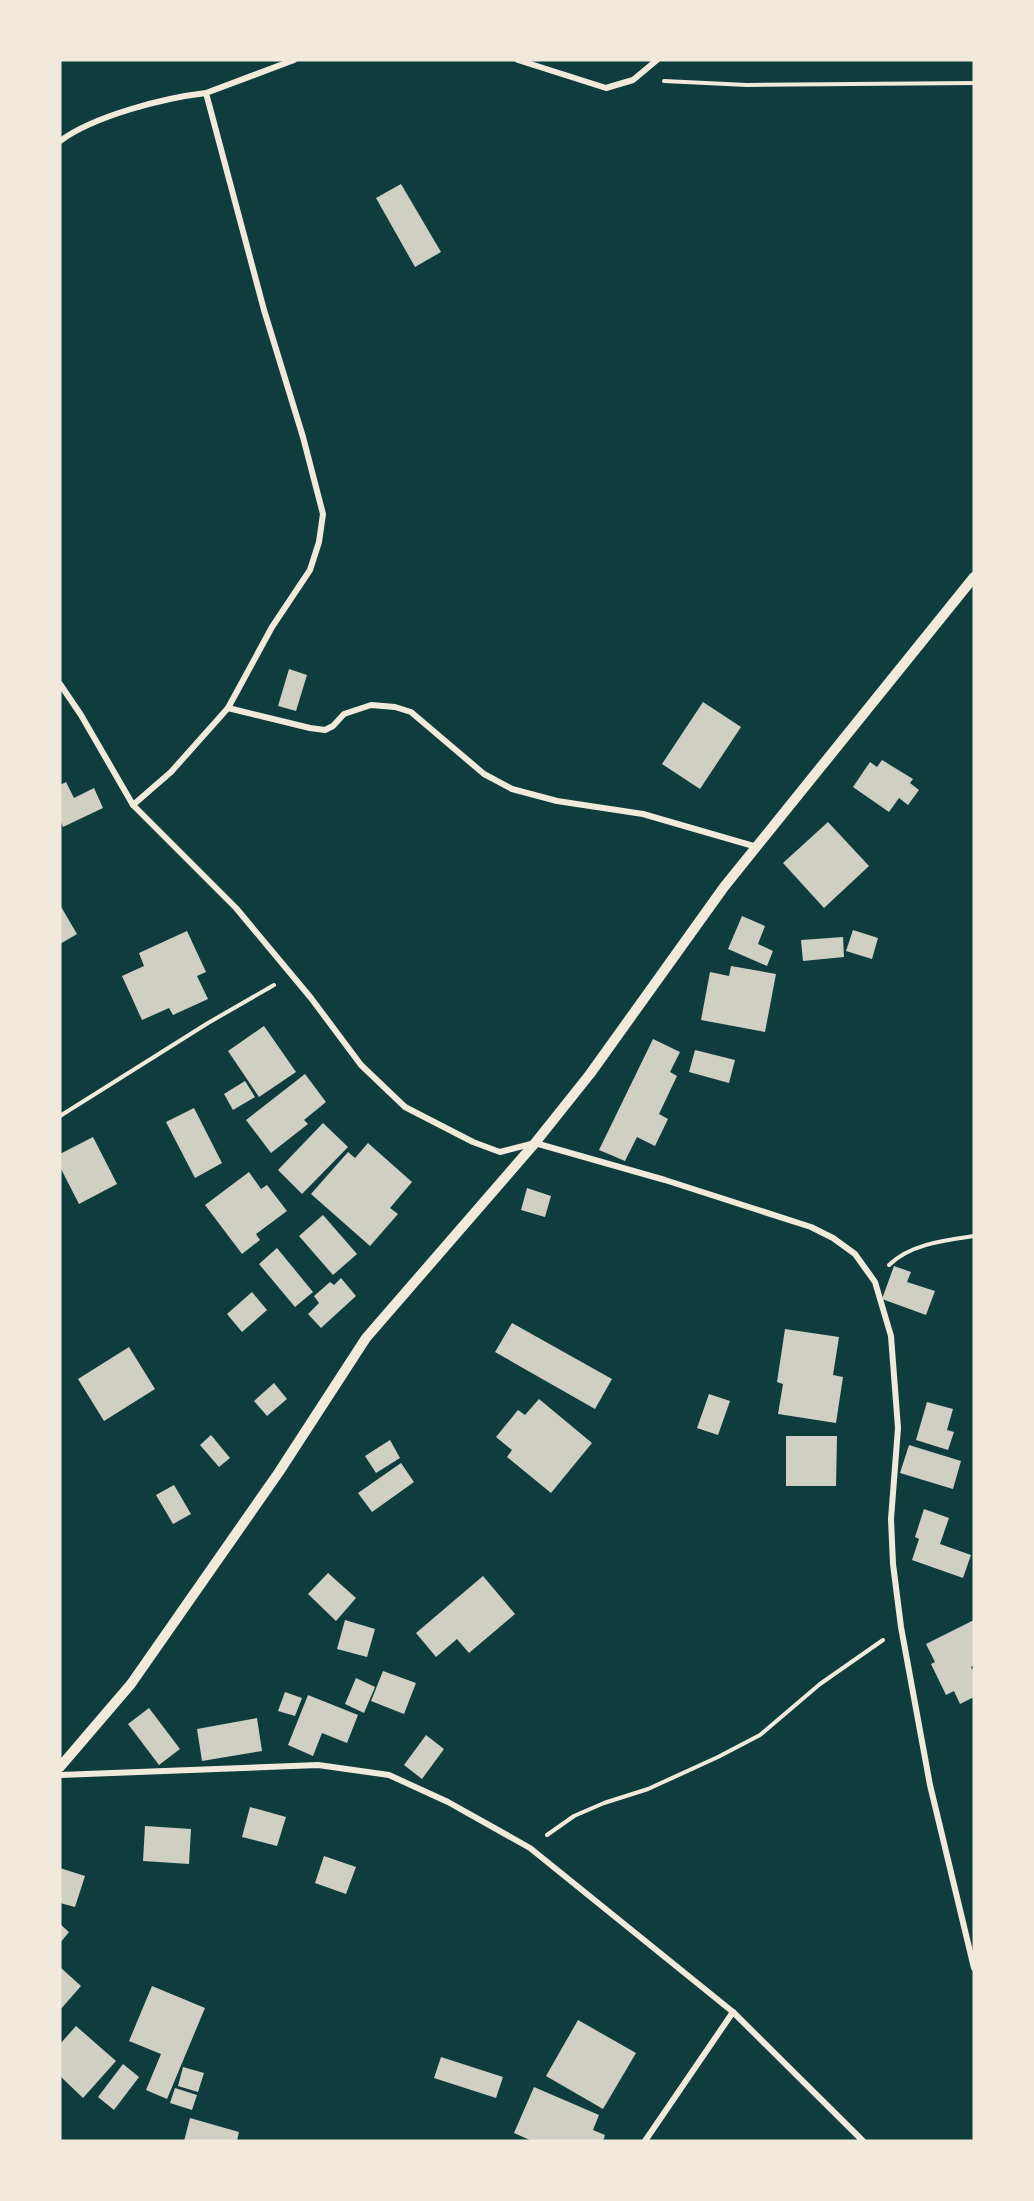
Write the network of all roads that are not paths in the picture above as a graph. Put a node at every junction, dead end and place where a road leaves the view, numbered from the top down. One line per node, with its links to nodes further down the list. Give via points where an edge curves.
1 (294, 60): 4 (street)
2 (518, 60): 3 (street, via 606,88 633,80)
3 (657, 60)
4 (206, 93): 5 (street, via 124,113 77,129); 8 (street, via 323,514 310,570 272,627)
5 (60, 141)
6 (974, 578): 10 (street)
7 (60, 684): 9 (street)
8 (228, 708): 9 (street, via 171,772); 10 (street, via 325,730 344,714 371,705 395,707 411,712 484,774 512,789 557,801 643,814)
9 (133, 805): 11 (street, via 236,908 361,1065 405,1107 500,1152)
10 (758, 847): 11 (street, via 724,887 590,1074)
11 (535, 1143): 12 (street, via 366,1338 279,1472 138,1674); 14 (street, via 811,1227 855,1254 875,1282 891,1336 895,1376 898,1428 891,1519 901,1627 930,1785)
12 (60, 1767)
13 (60, 1775): 15 (street, via 318,1765 389,1775 448,1802 530,1848)
14 (974, 1968)
15 (733, 2012): 16 (street); 17 (street)
16 (645, 2141)
17 (863, 2141)

